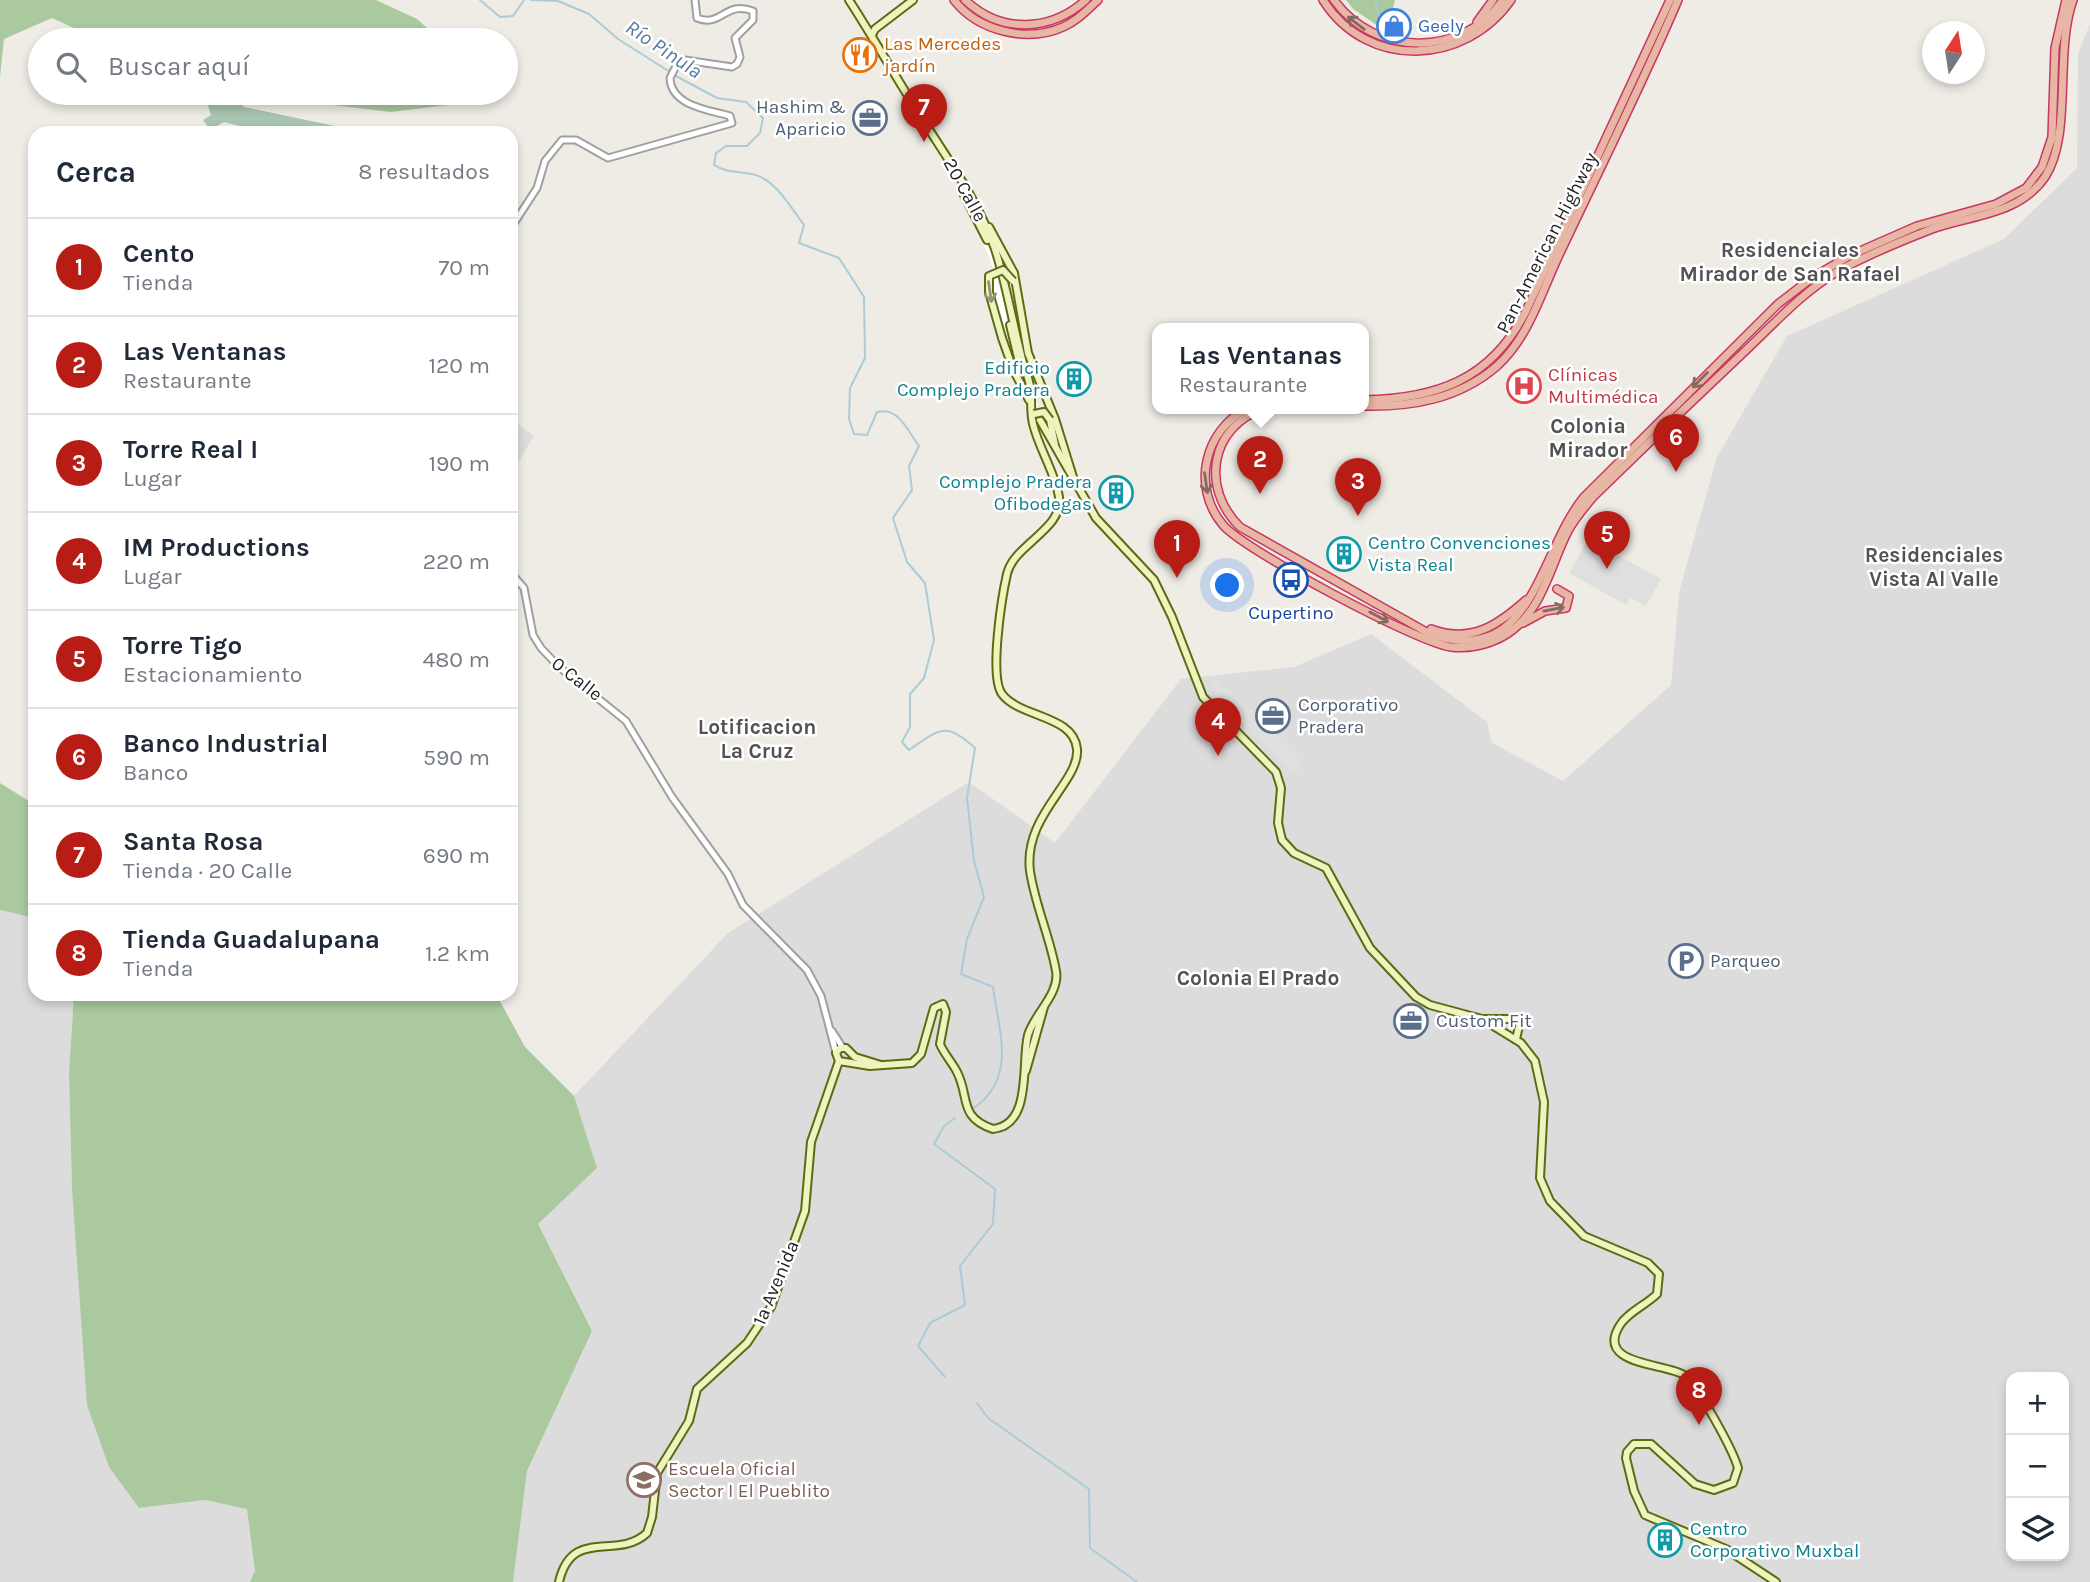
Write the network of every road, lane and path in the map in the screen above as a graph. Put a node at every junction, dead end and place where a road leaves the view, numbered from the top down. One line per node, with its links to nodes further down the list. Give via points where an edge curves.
1 (695, 0): 19 (street, via 696,18 702,20 710,20 737,2 747,5 754,16 736,35 740,57 736,66 685,60 670,78 681,99 730,116 732,123 608,158 566,138 545,161 537,188)
2 (849, 0): 16 (main road, 20 Calle)
3 (907, 0): 16 (main road, via 873,26)
4 (913, 0): 17 (main road)
5 (1086, 0): 15 (highway, via 1056,20 1029,26 995,20)
6 (1098, 0): 15 (highway, via 1062,27 1034,34 990,27 972,19)
7 (1323, 0): 9 (highway, via 1341,24 1359,37 1383,48 1415,52 1443,49 1477,34 1492,24)
8 (1334, 0): 14 (highway, one-way to 8, via 1469,30 1436,43 1396,42 1364,29)
9 (1511, 0)
10 (1670, 0): 27 (highway, Pan-American Highway, via 1525,313 1507,342 1474,373 1445,387 1418,396)
11 (1678, 0): 29 (highway, Pan-American Highway, via 1615,142 1509,353 1479,380 1454,393 1414,404)
12 (2066, 0): 21 (highway, via 2055,48 2052,137 2042,167 2026,188 2005,201 1928,222 1866,248 1825,269)
13 (2073, 0): 22 (highway, via 2062,50 2056,151 2036,188 2007,208 1932,229 1856,262 1799,299)
14 (1499, 1)
15 (957, 2)
16 (866, 26): 17 (main road, 20 Calle)
17 (872, 35): 18 (main road, 20 Calle)
18 (963, 181): 20 (main road, 20 Calle); 26 (main road, via 964,195 993,257)
19 (518, 217)
20 (983, 219): 24 (main road, via 1014,273); 28 (main road, 20 Calle, via 1029,381)
21 (1778, 304): 22 (highway, via 1756,330); 23 (highway)
22 (1760, 336): 25 (highway)
23 (1741, 339): 25 (highway, via 1746,344); 39 (highway, one-way to 39, via 1579,503 1561,529 1531,600 1511,623 1486,637 1464,641 1430,634)
24 (1028, 353): 28 (main road, one-way to 28, bridge, via 1013,281 1003,270 989,276 988,286 1013,369); 35 (main road)
25 (1729, 366): 40 (highway, via 1593,497 1570,527 1540,597)
26 (1022, 372)
27 (1369, 400)
28 (1030, 402): 32 (main road, 20 Calle)
29 (1369, 406)
30 (1240, 414): 40 (highway, one-way to 40, via 1222,428 1206,461 1205,481 1210,503 1236,537 1436,644 1479,646)
31 (1250, 414): 39 (highway, via 1233,427 1218,450 1214,476 1226,511 1248,533)
32 (1033, 415): 34 (main road, bridge, via 1044,412 1050,420); 46 (main road, 20 Calle, via 1059,502 1054,518 1012,561 1007,573 997,680 1004,696 1062,726 1076,746 1074,766 1040,819 1029,855 1056,973)
33 (1041, 423): 34 (main road)
34 (1057, 454): 35 (main road)
35 (1076, 486): 41 (main road, via 1096,518 1154,580 1203,697 1276,772 1281,788 1278,823 1282,841 1294,853 1326,868 1370,948 1416,998)
36 (518, 582): 44 (street, 0 Calle, via 527,594 529,621 541,648 615,709 638,737 672,797 723,866 743,905 807,970)
37 (1557, 589): 40 (highway, one-way to 37, via 1545,611 1566,608 1569,596)
38 (1526, 600): 39 (highway, via 1504,621 1471,634 1437,631)
39 (1398, 616)
40 (1519, 624)
41 (1482, 1019): 42 (main road); 45 (main road)
42 (1510, 1019)
43 (1520, 1022): 45 (main road)
44 (830, 1028): 47 (street); 49 (street)
45 (1516, 1039): 54 (main road, via 1535,1061 1543,1085 1540,1173 1545,1194 1584,1236 1648,1263 1659,1274 1657,1294 1620,1325 1616,1337 1619,1350 1631,1361 1687,1378 1736,1460 1737,1478 1714,1490 1695,1484 1651,1444 1634,1444 1626,1458 1640,1506 1651,1520 1726,1549)
46 (1029, 1045): 52 (main road); 52 (main road)
47 (843, 1048): 48 (main road); 49 (main road)
48 (850, 1052): 50 (main road); 51 (main road)
49 (836, 1053): 50 (main road)
50 (842, 1061): 51 (main road); 53 (main road, 1a Avenida, via 809,1152 805,1211 767,1316 747,1343 697,1389 689,1422 657,1473 647,1533 625,1544 577,1551 567,1561)
51 (881, 1065): 52 (main road, via 907,1064 919,1057 934,1008 941,1003 946,1012 940,1044 959,1075 965,1105 975,1119 993,1129 1004,1126 1019,1105)
52 (1025, 1073)
53 (559, 1582)
54 (1776, 1582)

